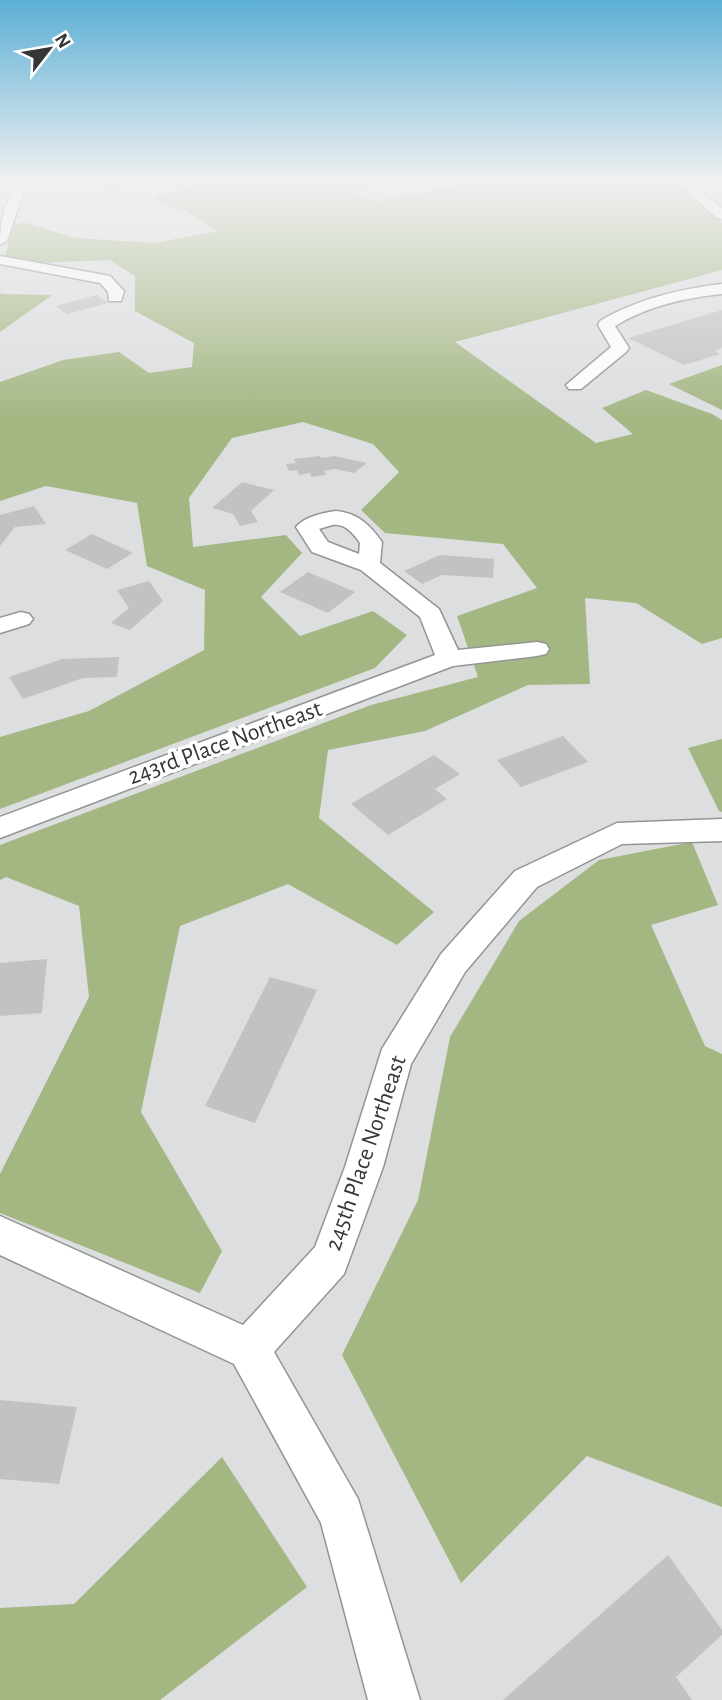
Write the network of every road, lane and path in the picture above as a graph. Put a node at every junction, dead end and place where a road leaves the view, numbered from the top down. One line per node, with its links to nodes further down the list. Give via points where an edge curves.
1 (7, 261): 3 (street, via 105,279 116,291)
2 (722, 289): 4 (street, via 621,314 606,324 620,348)
3 (115, 298)
4 (575, 385)
5 (369, 565): 7 (street, via 431,614)
6 (537, 649): 7 (street, 243rd Place Northeast)
7 (449, 659): 8 (street, 243rd Place Northeast)
8 (0, 828)
9 (722, 830): 11 (street, 245th Place Northeast, via 617,834 526,879 453,963 394,1060 364,1167 330,1259)
10 (0, 1235): 11 (street)
11 (249, 1349): 12 (street, via 342,1515)
12 (394, 1700)

